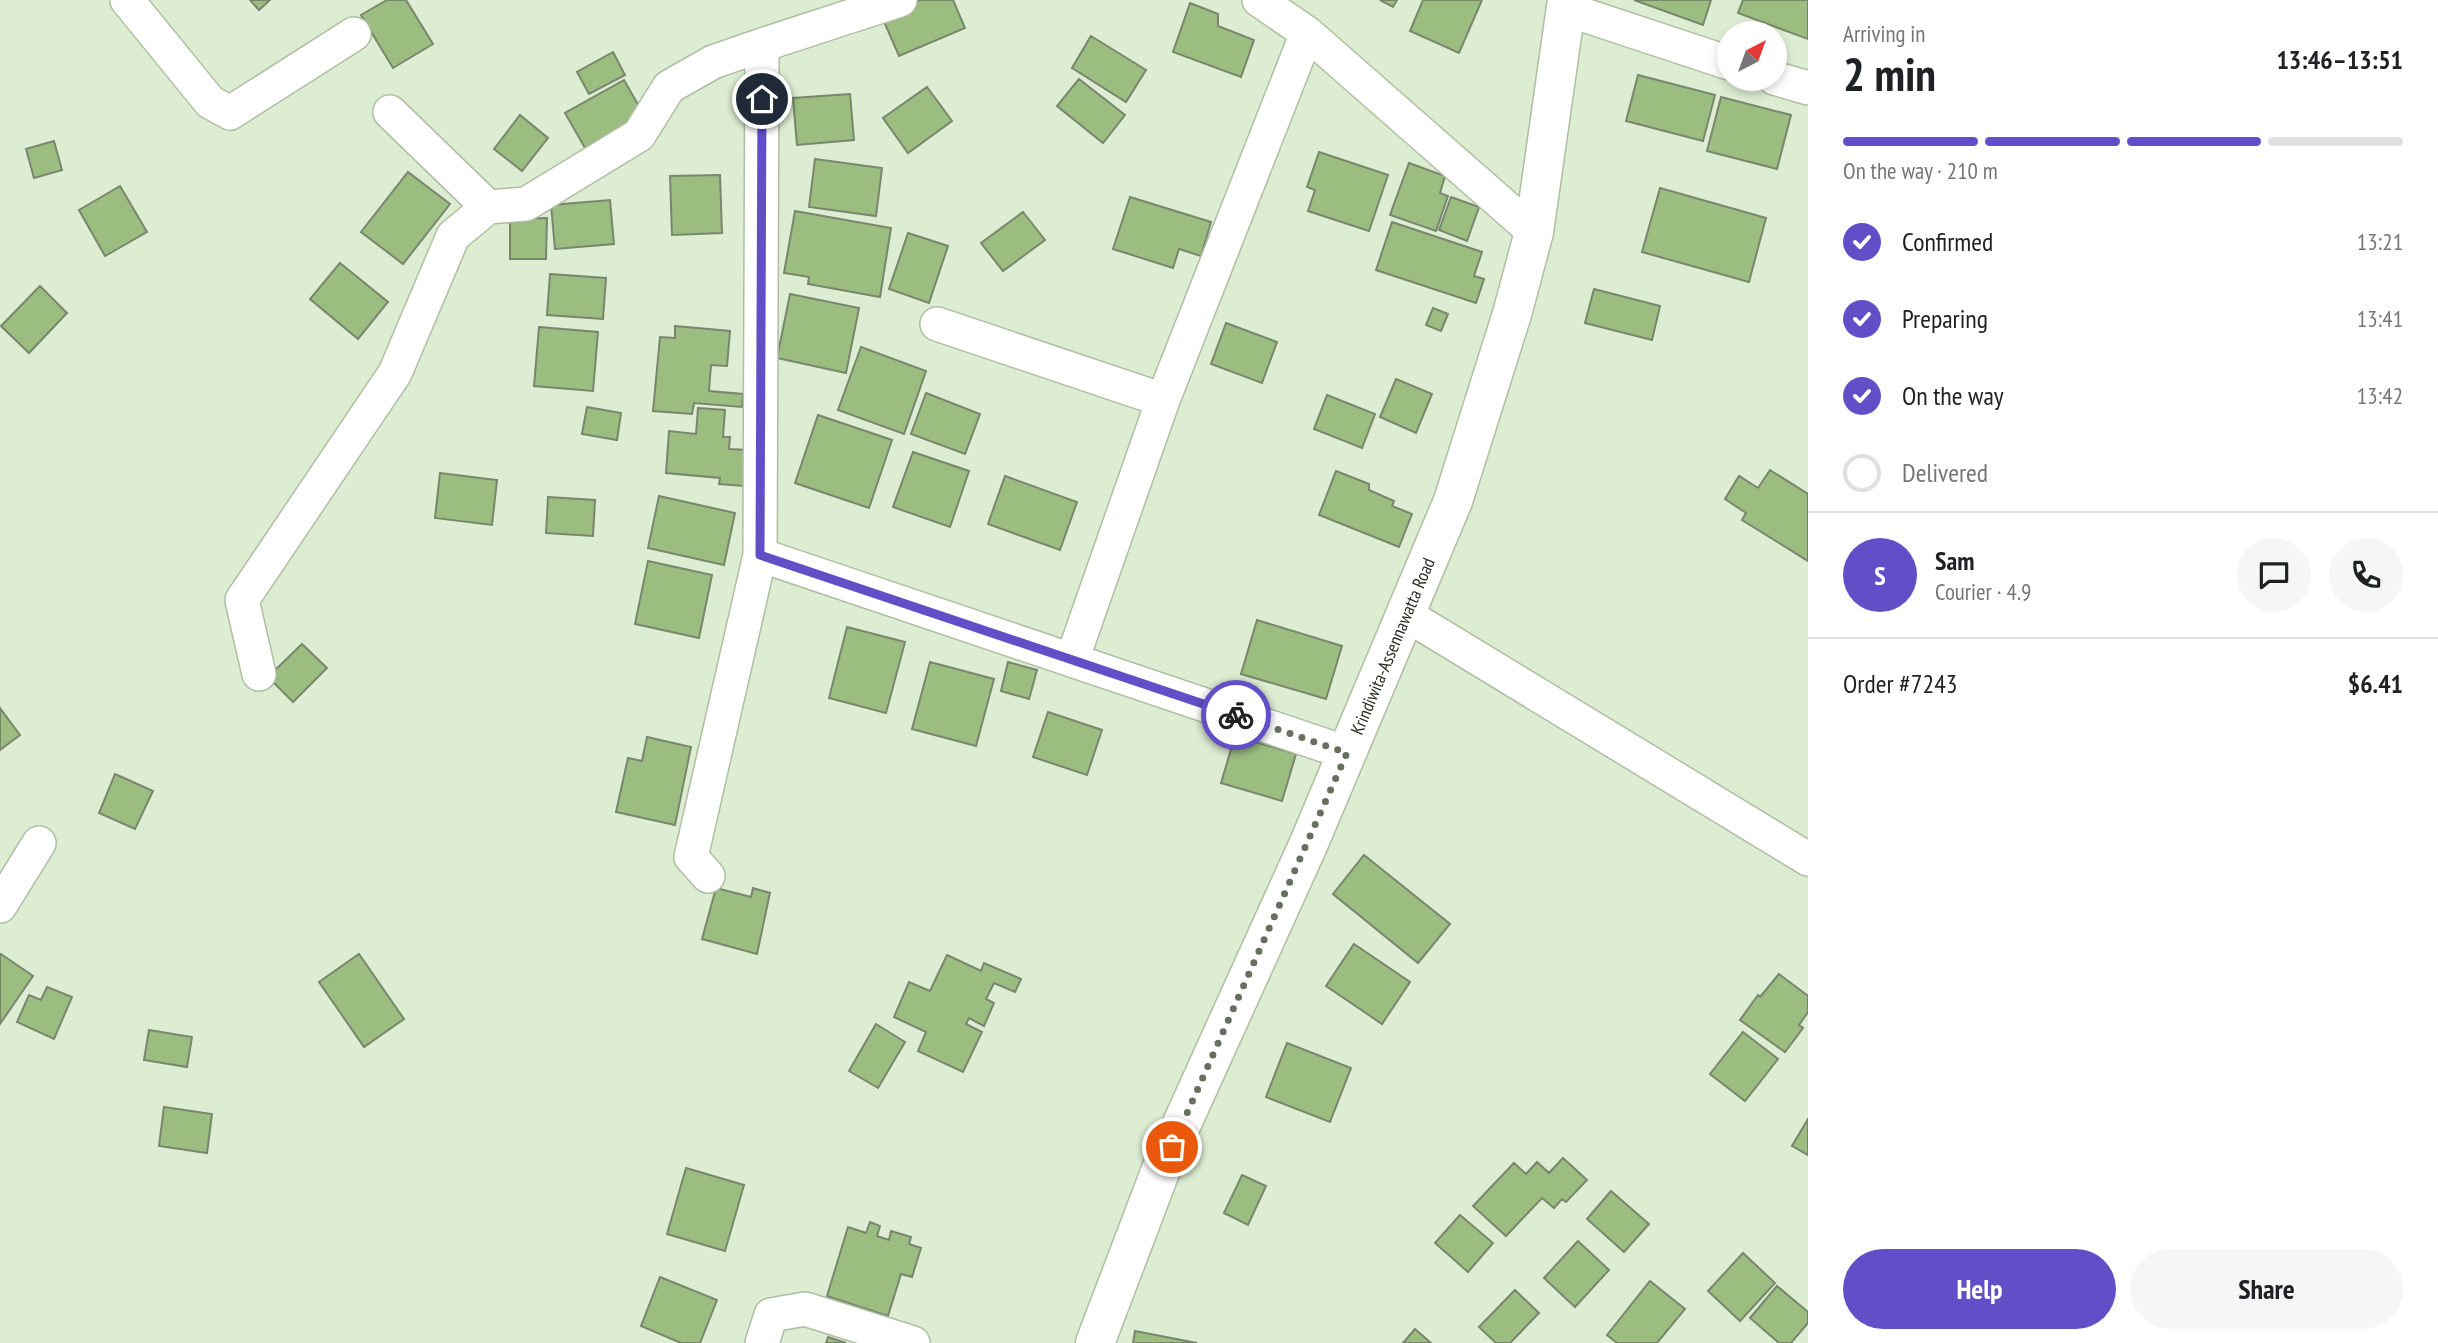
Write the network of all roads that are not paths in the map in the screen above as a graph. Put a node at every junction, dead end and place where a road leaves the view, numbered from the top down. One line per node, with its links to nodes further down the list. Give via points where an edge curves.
1 (127, 0): 6 (street, via 210,102 230,113)
2 (900, 0): 7 (street)
3 (1259, 0): 5 (street)
4 (1567, 4): 8 (street); 13 (main road, Krindiwita-Assennawatta Road)
5 (1307, 33): 13 (street); 15 (street)
6 (354, 34)
7 (762, 45): 12 (street, via 713,62 669,87 639,135 526,204); 16 (street)
8 (1717, 59)
9 (1787, 82): 10 (street)
10 (1808, 88)
11 (390, 112): 12 (street)
12 (488, 207): 19 (street, via 453,236 395,373 242,600)
13 (1534, 232): 17 (main road, Krindiwita-Assennawatta Road, via 1453,501)
14 (937, 324): 15 (street)
15 (1163, 400): 18 (street)
16 (760, 555): 18 (street); 23 (street, via 691,857)
17 (1405, 614): 20 (main road, Krindiwita-Assennawatta Road); 22 (street)
18 (1072, 660): 20 (street)
19 (259, 674)
20 (1347, 753): 27 (main road, Krindiwita-Assennawatta Road, via 1160,1172)
21 (39, 843): 24 (street)
22 (1808, 859)
23 (708, 876)
24 (0, 906)
25 (762, 1343): 26 (street, via 771,1315 806,1309)
26 (914, 1343)
27 (1095, 1343)

